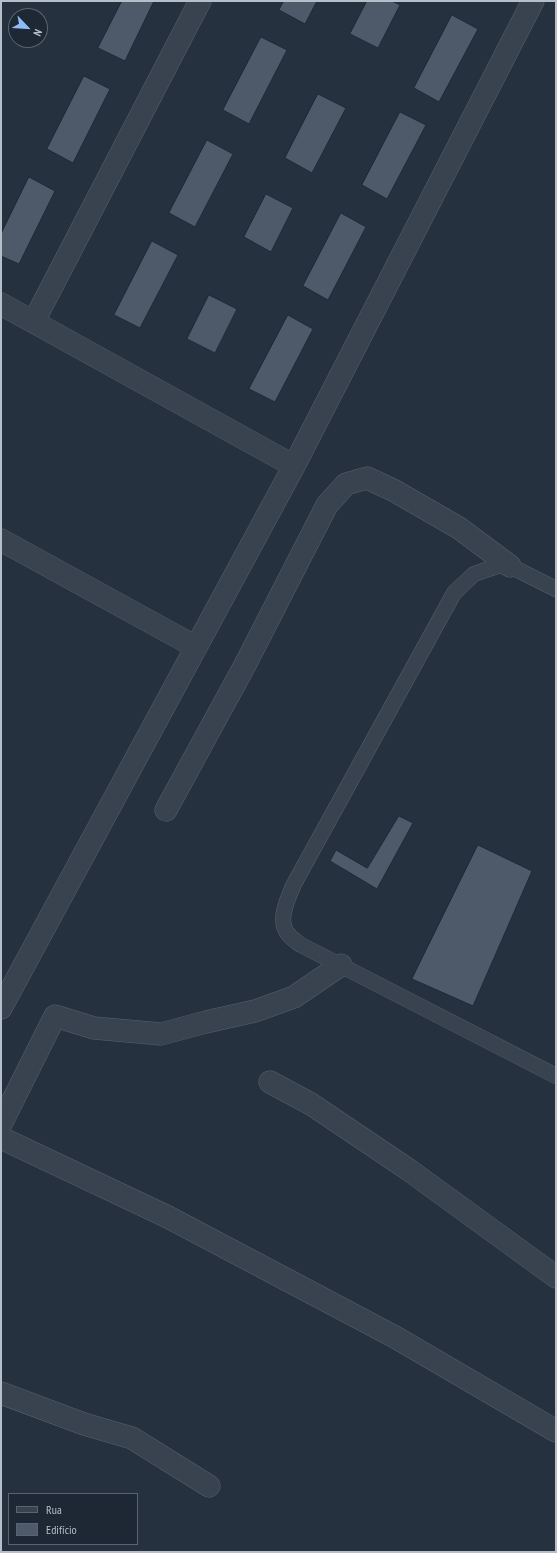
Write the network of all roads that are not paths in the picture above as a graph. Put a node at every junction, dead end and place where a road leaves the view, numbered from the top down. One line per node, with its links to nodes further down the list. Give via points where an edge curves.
1 (200, 1): 4 (street)
2 (533, 1): 5 (street)
3 (1, 304): 4 (street)
4 (34, 321): 5 (street)
5 (294, 466): 9 (street)
6 (1, 540): 9 (street)
7 (510, 566): 8 (lane); 10 (street, via 459,528 394,490 367,478 346,484 327,505 245,665); 11 (lane, via 498,566 474,574 454,593 294,884 284,907 284,925 288,935 301,945)
8 (556, 589)
9 (196, 647): 12 (street)
10 (166, 810)
11 (341, 966): 13 (lane); 15 (street, via 294,997 255,1011 161,1034 94,1028 55,1016)
12 (1, 1008)
13 (556, 1076)
14 (270, 1082): 17 (street, via 311,1104 409,1170)
15 (1, 1124)
16 (1, 1138): 19 (street, via 174,1220 395,1337)
17 (556, 1277)
18 (1, 1393): 20 (street, via 84,1424 132,1438)
19 (556, 1431)
20 (209, 1486)

